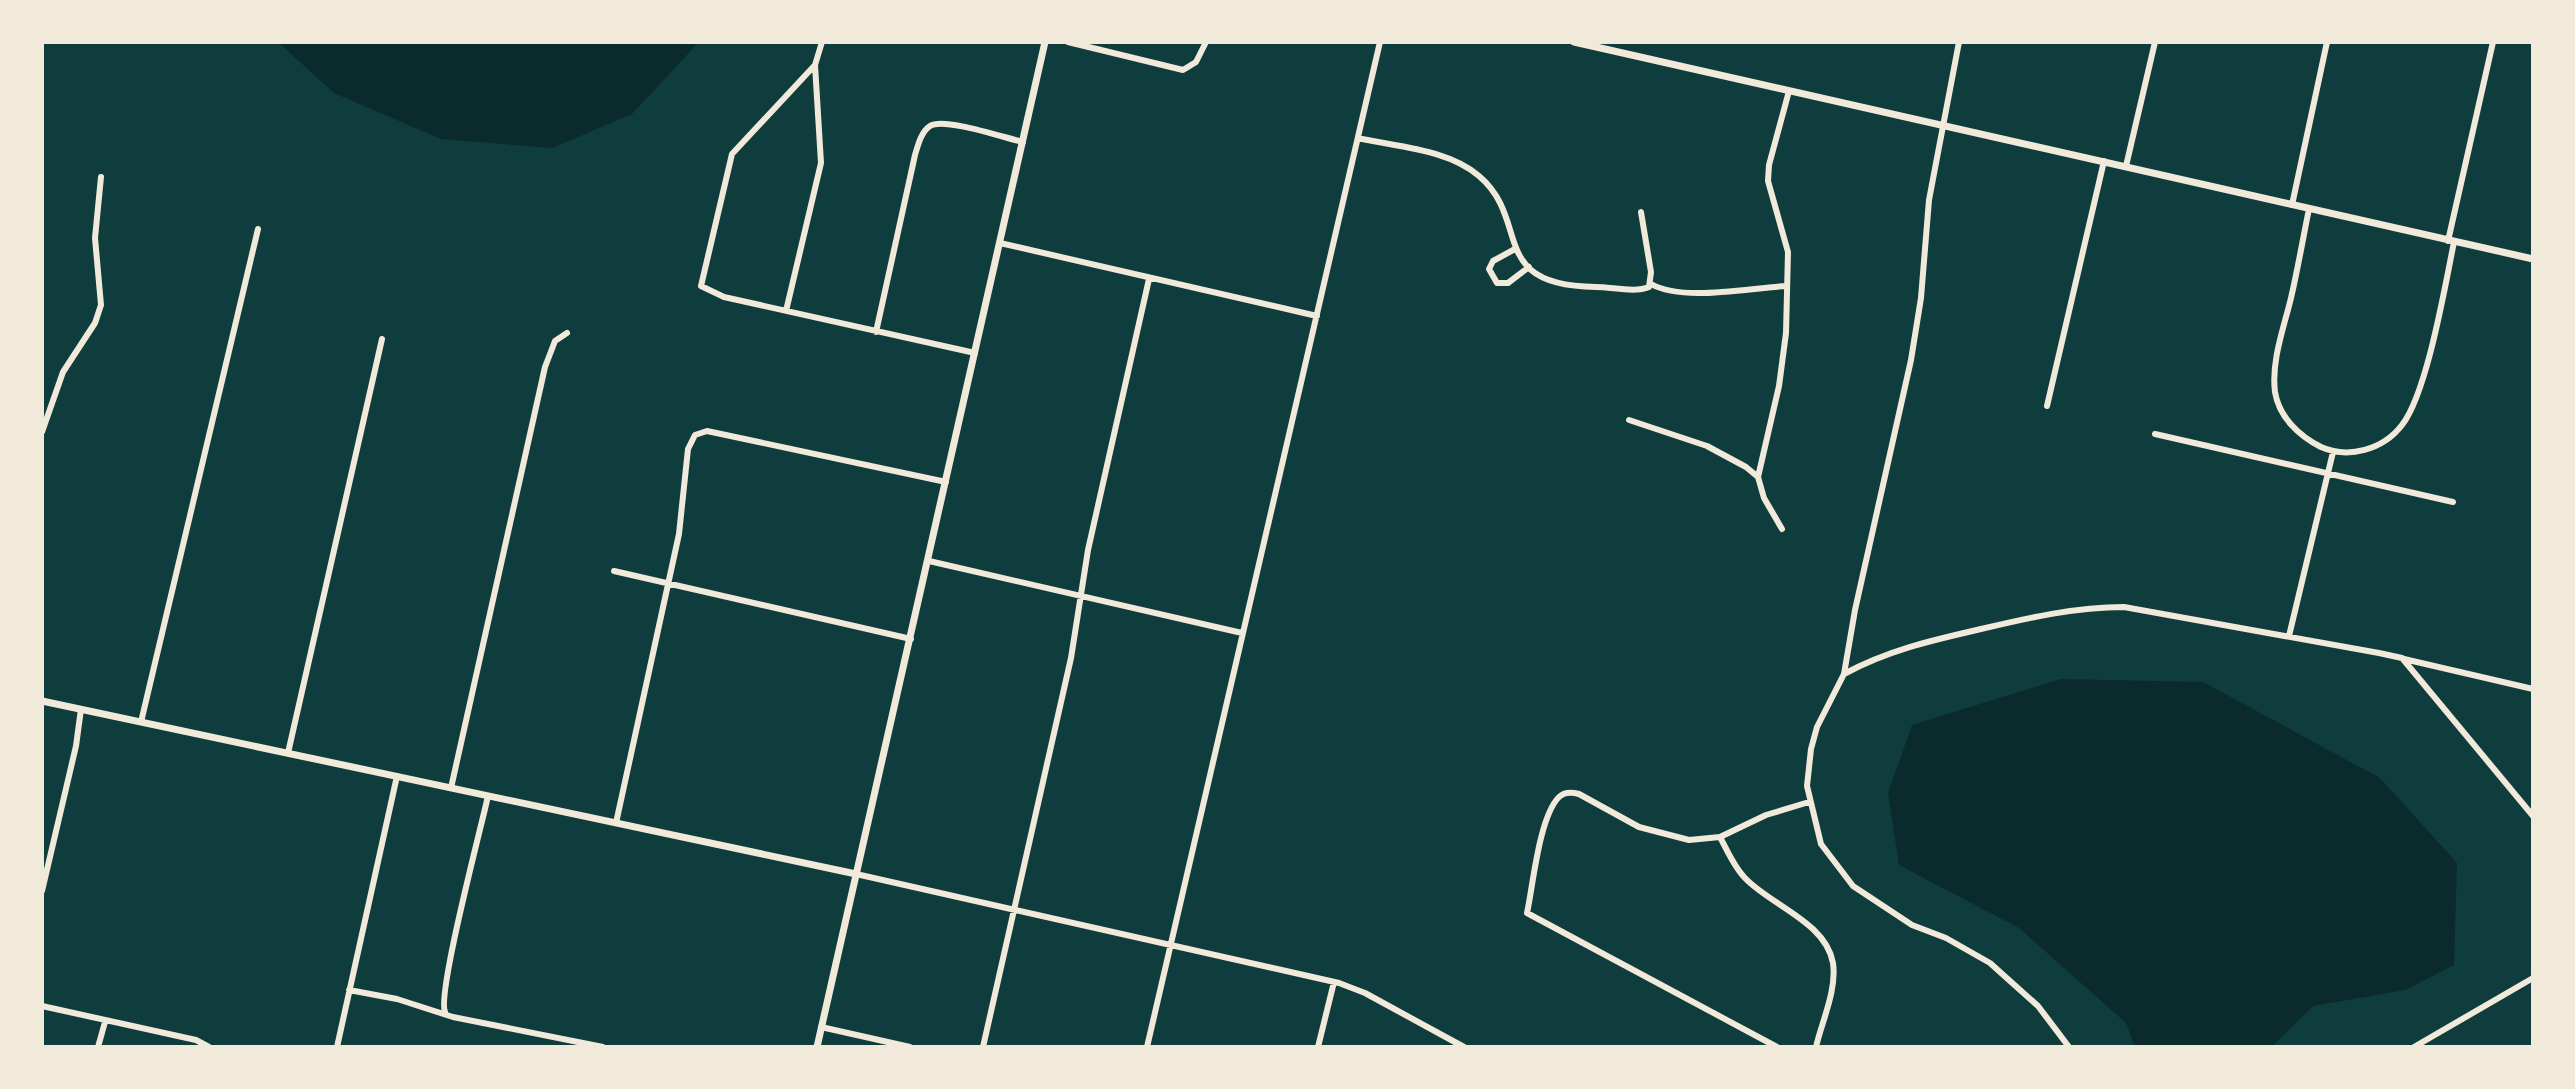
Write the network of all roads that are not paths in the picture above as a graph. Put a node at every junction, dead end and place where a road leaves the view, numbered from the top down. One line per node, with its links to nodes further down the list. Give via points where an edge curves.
1 (822, 42): 11 (street)
2 (1045, 42): 15 (street)
3 (1068, 42): 4 (street, via 1183,70 1196,62)
4 (1206, 42)
5 (1380, 42): 14 (street)
6 (1574, 42): 12 (street)
7 (1959, 42): 13 (street)
8 (2155, 42): 17 (street)
9 (2327, 42): 19 (street)
10 (2493, 42): 23 (street)
11 (815, 65): 31 (street, via 821,163); 31 (street, via 732,154 700,282 724,297)
12 (1789, 91): 13 (street); 30 (street, via 1768,181 1788,252)
13 (1941, 124): 16 (street); 55 (street, via 1911,360)
14 (1358, 138): 25 (street, via 1440,156 1470,169 1496,197); 32 (street)
15 (1023, 142): 24 (street); 33 (street, via 944,122 923,132)
16 (2104, 161): 17 (street); 37 (street)
17 (2126, 166): 19 (street)
18 (101, 177): 39 (street, via 95,238 102,305 63,372)
19 (2292, 205): 20 (street)
20 (2309, 209): 23 (street); 41 (street, via 2277,356 2275,391 2291,425)
21 (1641, 212): 29 (street)
22 (258, 229): 59 (street)
23 (2451, 241): 26 (street); 41 (street, via 2429,350 2410,412 2402,426 2382,442 2357,452)
24 (1000, 243): 28 (street); 36 (street)
25 (1515, 249): 27 (street); 27 (street, via 1493,261 1489,269 1492,278 1508,283)
26 (2533, 259)
27 (1529, 267): 29 (street, via 1570,285 1645,289)
28 (1149, 279): 32 (street); 50 (street)
29 (1651, 284): 30 (street, via 1668,292)
30 (1786, 286): 43 (street, via 1779,386)
31 (786, 311): 33 (street)
32 (1317, 316): 51 (street)
33 (876, 332): 36 (street)
34 (567, 333): 62 (street, via 555,341 545,367)
35 (382, 339): 60 (street)
36 (975, 353): 44 (street)
37 (2047, 406)
38 (1629, 421): 43 (street, via 1707,446)
39 (42, 432)
40 (2155, 434): 42 (street)
41 (2333, 452): 42 (street)
42 (2326, 474): 45 (street); 52 (street)
43 (1758, 477): 46 (street)
44 (946, 482): 47 (street); 49 (street, via 734,436 707,431 695,435 688,449)
45 (2453, 502)
46 (1782, 529)
47 (929, 561): 50 (street); 53 (street)
48 (614, 571): 49 (street)
49 (668, 586): 53 (street); 66 (street)
50 (1080, 597): 51 (street); 70 (street, via 1071,658)
51 (1242, 633): 71 (street)
52 (2289, 636): 54 (street); 55 (street, via 2103,607 2027,618 1903,647)
53 (911, 639): 68 (street)
54 (2402, 658): 56 (street); 65 (street)
55 (1844, 674): 64 (street, via 1811,749)
56 (2533, 689)
57 (42, 701): 58 (street)
58 (81, 709): 59 (street); 69 (street)
59 (141, 722): 60 (street)
60 (288, 753): 61 (street)
61 (397, 776): 62 (street); 74 (street)
62 (451, 788): 63 (street)
63 (488, 796): 66 (street); 76 (street, via 442,997)
64 (1809, 802): 67 (street, via 1766,815); 91 (street, via 1821,844 1853,886 1912,925 1990,963 2038,1006)
65 (2533, 816)
66 (617, 823): 68 (street)
67 (1720, 837): 89 (street, via 1689,840 1656,834 1579,794 1565,793 1548,819 1527,914); 90 (street, via 1745,878 1812,931 1829,951 1831,990)
68 (856, 874): 70 (street); 78 (street)
69 (42, 891)
70 (1013, 908): 71 (street); 85 (street)
71 (1170, 944): 73 (street); 86 (street)
72 (2533, 978): 92 (street)
73 (1334, 982): 87 (street); 88 (street, via 1365,993)
74 (349, 990): 76 (street); 81 (street)
75 (42, 1006): 77 (street)
76 (445, 1012): 82 (street)
77 (105, 1022): 79 (street); 80 (street, via 196,1040)
78 (821, 1027): 83 (street); 84 (street)
79 (98, 1047)
80 (209, 1047)
81 (337, 1047)
82 (603, 1047)
83 (817, 1047)
84 (910, 1047)
85 (984, 1047)
86 (1147, 1047)
87 (1318, 1047)
88 (1464, 1047)
89 (1777, 1047)
90 (1816, 1047)
91 (2069, 1047)
92 (2414, 1047)

